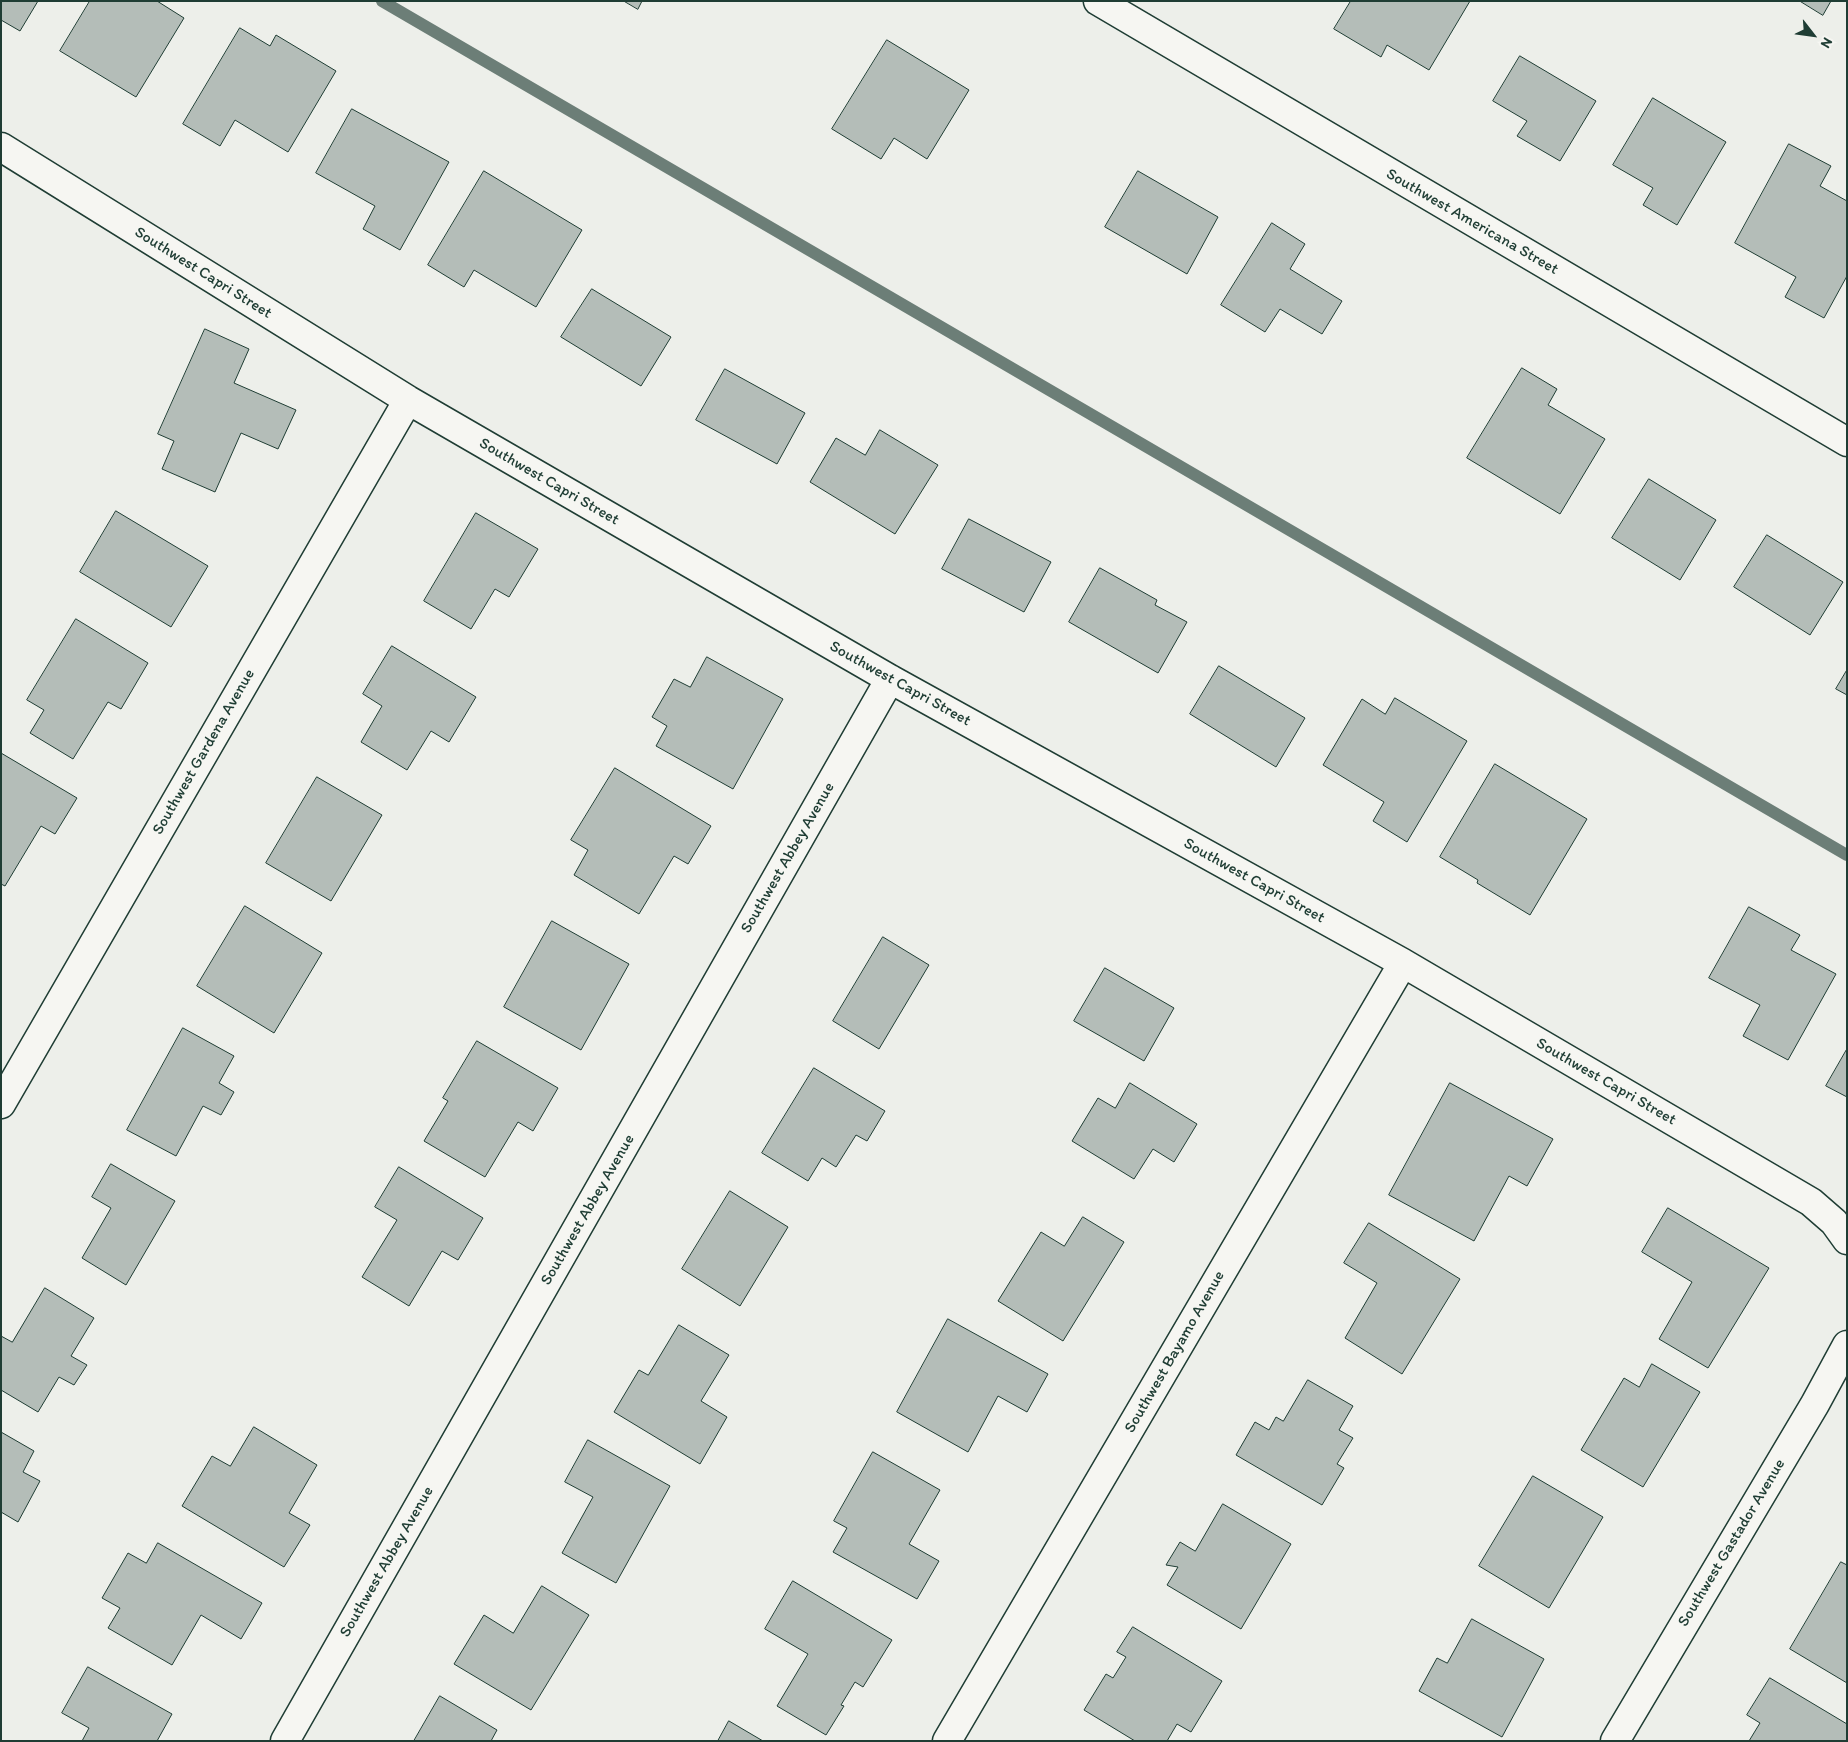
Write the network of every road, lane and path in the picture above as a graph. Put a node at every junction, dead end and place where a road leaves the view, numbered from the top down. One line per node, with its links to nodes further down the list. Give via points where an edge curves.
1 (1098, 1): 4 (street, Southwest Americana Street)
2 (1, 147): 3 (street, Southwest Capri Street)
3 (408, 400): 5 (street, Southwest Capri Street); 7 (street, Southwest Gardena Avenue)
4 (1847, 442)
5 (890, 679): 6 (street, Southwest Capri Street); 10 (street, Southwest Abbey Avenue)
6 (1403, 963): 8 (street, Southwest Capri Street, via 1811,1202 1834,1222); 11 (street, Southwest Bayamo Avenue)
7 (1, 1104)
8 (1847, 1240)
9 (1847, 1345): 12 (street, Southwest Gastador Avenue)
10 (285, 1741)
11 (947, 1741)
12 (1615, 1741)

